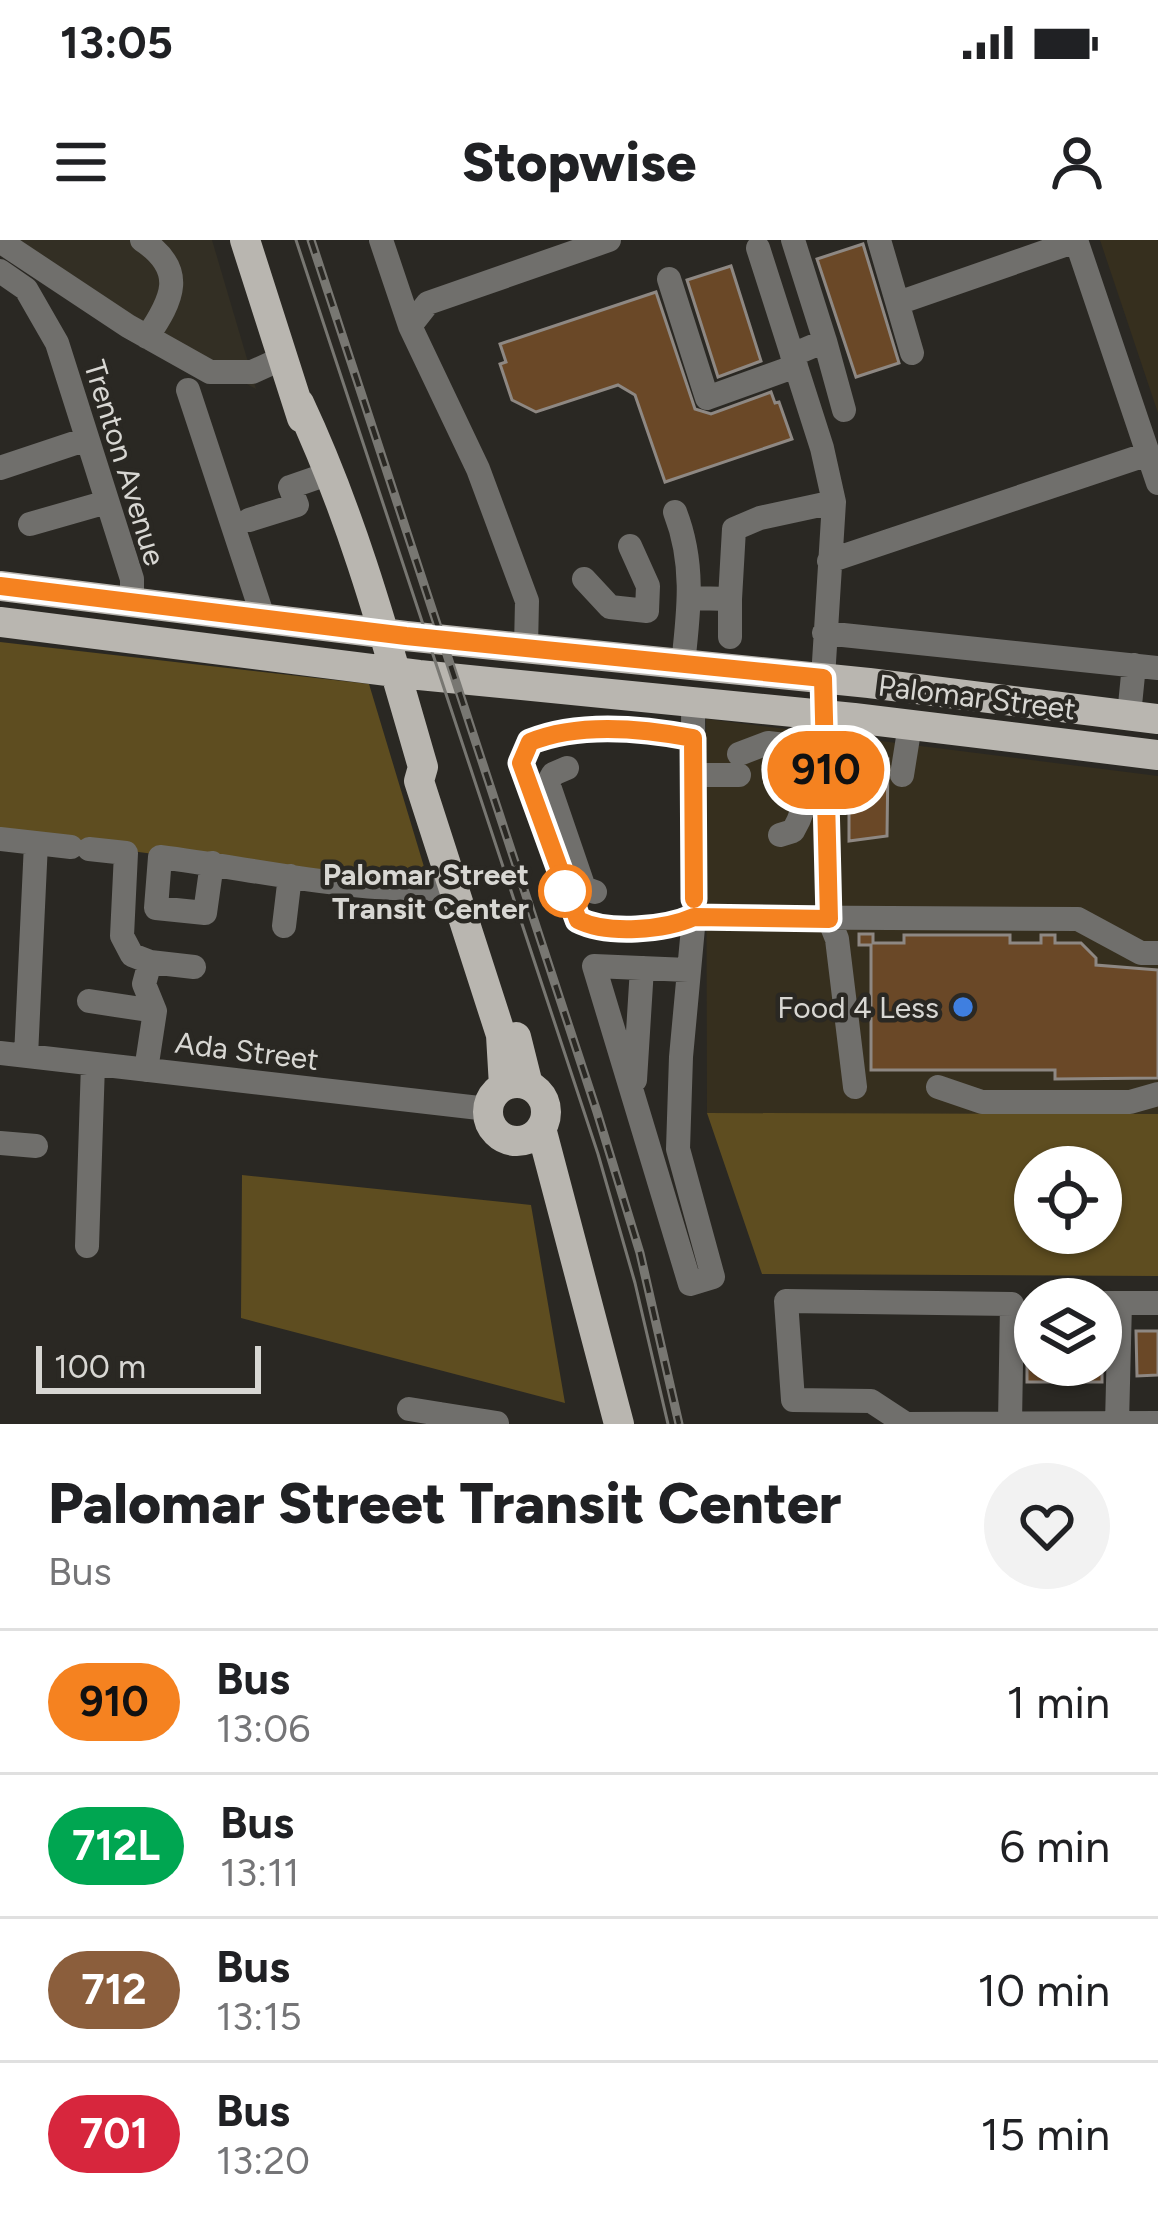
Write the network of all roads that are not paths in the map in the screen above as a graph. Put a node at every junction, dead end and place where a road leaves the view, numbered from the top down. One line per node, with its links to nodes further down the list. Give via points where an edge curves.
1 (244, 240): 17 (main road)
2 (607, 240): 13 (street, via 428,303)
3 (793, 240): 15 (street)
4 (879, 240): 12 (street)
5 (1076, 240): 12 (street); 23 (street)
6 (0, 241): 14 (street)
7 (151, 242): 14 (street, via 173,281)
8 (390, 242): 13 (street)
9 (763, 244): 18 (street)
10 (0, 271): 22 (street, Trenton Avenue, via 26,289 57,343)
11 (670, 279): 18 (street, via 706,398)
12 (898, 303): 16 (street)
13 (410, 326): 44 (street, via 478,469 527,601)
14 (148, 337): 17 (street, via 210,372 252,372)
15 (825, 341): 18 (street); 21 (street)
16 (913, 353)
17 (283, 358): 20 (main road)
18 (794, 361): 28 (street)
19 (188, 390): 39 (street)
20 (298, 404): 25 (main road); 41 (main road, via 324,456)
21 (844, 410)
22 (87, 439): 24 (street); 27 (street, Trenton Avenue)
23 (1148, 454): 26 (street); 33 (street)
24 (0, 468)
25 (316, 478): 30 (street, via 290,487 298,506); 41 (main road)
26 (1158, 483)
27 (107, 502): 31 (street); 38 (street, Trenton Avenue)
28 (834, 502): 33 (street); 37 (street, via 734,529)
29 (675, 512): 36 (street)
30 (250, 520)
31 (30, 524)
32 (629, 545): 34 (street, via 648,586 647,610 610,607)
33 (829, 561): 42 (street)
34 (584, 579)
35 (0, 586): 38 (main road, Palomar Street)
36 (690, 598): 37 (street); 45 (street)
37 (730, 599): 43 (street)
38 (132, 601): 39 (main road, Palomar Street)
39 (263, 616): 41 (main road, Palomar Street)
40 (0, 622): 47 (main road, Palomar Street)
41 (378, 633): 44 (main road, Palomar Street); 47 (main road)
42 (824, 633): 46 (street); 48 (street)
43 (730, 637)
44 (526, 647): 45 (main road, Palomar Street)
45 (683, 664): 48 (main road, Palomar Street)
46 (1146, 667): 51 (street)
47 (394, 670): 49 (main road, Palomar Street); 55 (main road)
48 (823, 678): 50 (street); 51 (main road, Palomar Street)
49 (693, 701): 50 (main road, Palomar Street); 53 (street)
50 (824, 715): 52 (main road, Palomar Street); 67 (street)
51 (1143, 717)
52 (910, 725): 54 (main road, Palomar Street); 58 (street)
53 (693, 738): 57 (street); 66 (street, via 560,730 530,742 521,763 578,920 675,926)
54 (1158, 755)
55 (423, 766): 64 (main road, via 418,782); 82 (main road, via 438,781)
56 (567, 768): 65 (street, via 548,783 584,888)
57 (693, 775): 59 (street, via 739,765 779,743 794,746 803,814); 66 (street)
58 (902, 775)
59 (780, 835)
60 (0, 839): 61 (street)
61 (36, 843): 70 (street, via 126,854 122,935 132,955); 77 (street)
62 (212, 863): 63 (street)
63 (290, 876): 64 (street); 68 (street)
64 (453, 888): 82 (main road, via 501,1035)
65 (595, 892)
66 (694, 917): 67 (street); 73 (street)
67 (829, 919): 69 (street, via 1078,919 1142,953); 80 (street)
68 (284, 926)
69 (1158, 953)
70 (150, 962): 71 (street); 75 (street, via 144,984)
71 (194, 967)
72 (642, 968): 73 (street); 84 (street); 84 (street, via 594,966)
73 (688, 970): 88 (street)
74 (89, 1000): 75 (street)
75 (155, 1011): 79 (street)
76 (0, 1053): 77 (street, Ada Street)
77 (26, 1056): 78 (street, Ada Street)
78 (93, 1064): 79 (street, Ada Street); 90 (street)
79 (146, 1070): 82 (street, Ada Street)
80 (855, 1087)
81 (938, 1087): 83 (street, via 982,1102 1130,1102)
82 (506, 1093): 85 (main road, via 498,1134); 85 (main road, via 545,1103)
83 (1158, 1094)
84 (634, 1096): 89 (street)
85 (528, 1134): 101 (main road, via 562,1217)
86 (0, 1143): 87 (street)
87 (36, 1146)
88 (678, 1149): 89 (street); 89 (street, via 712,1277 690,1284)
89 (652, 1154)
90 (87, 1246)
91 (1122, 1303): 92 (street)
92 (1158, 1303)
93 (1014, 1304): 102 (street, via 786,1301 793,1400 871,1401)
94 (1014, 1386): 103 (street)
95 (1115, 1386): 99 (street)
96 (409, 1409): 97 (street)
97 (440, 1419): 98 (street)
98 (497, 1423)
99 (1117, 1423): 100 (street); 104 (street)
100 (1158, 1423)
101 (620, 1424)
102 (906, 1424): 103 (street)
103 (1010, 1424): 104 (street)
104 (1050, 1424)

